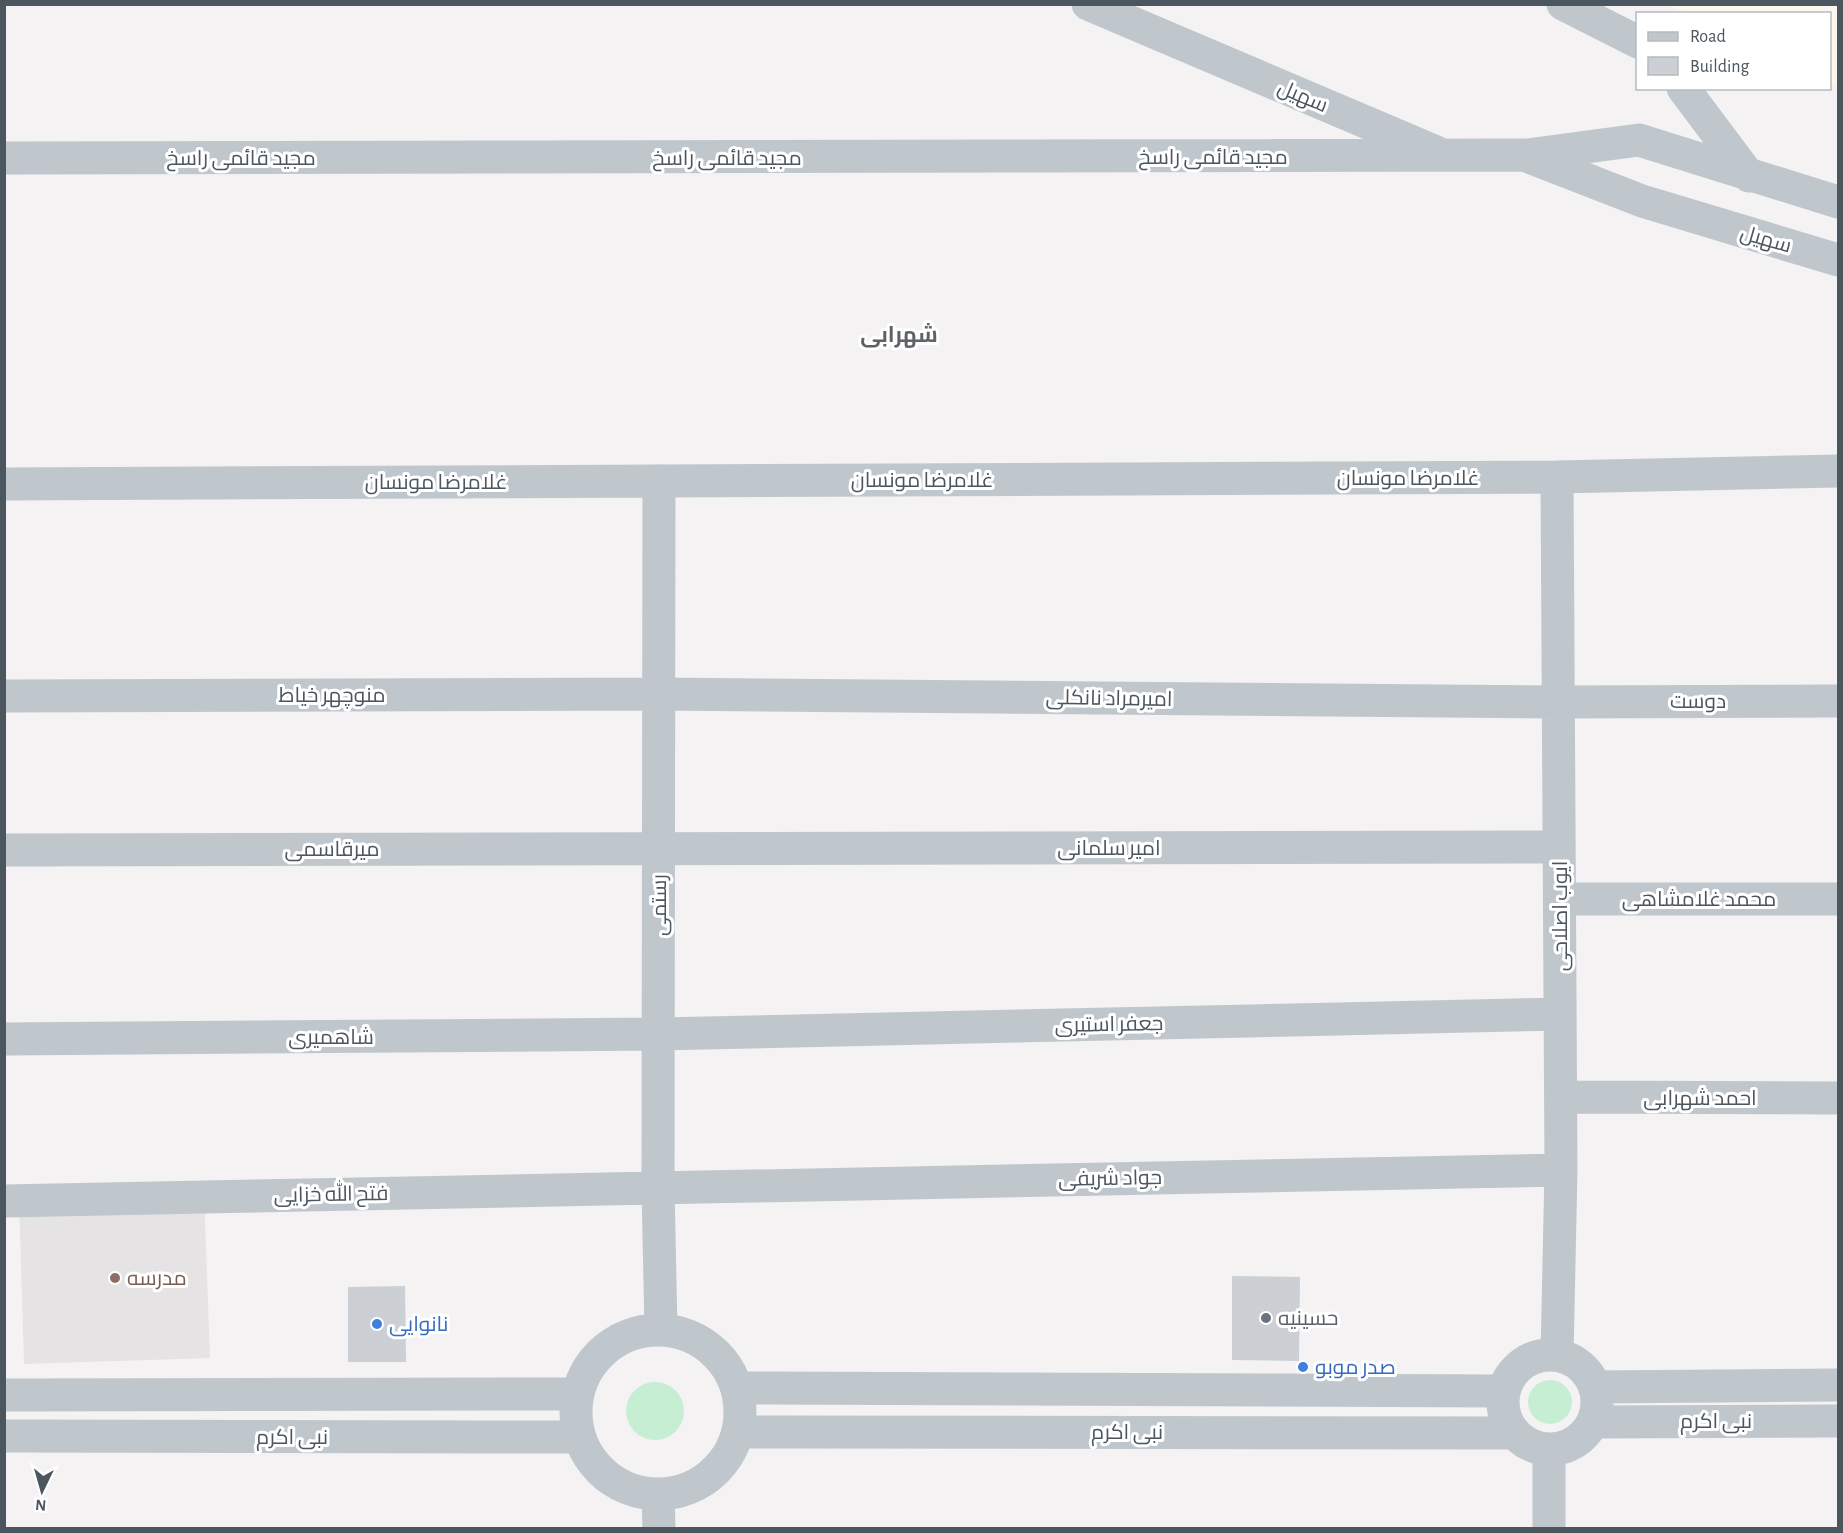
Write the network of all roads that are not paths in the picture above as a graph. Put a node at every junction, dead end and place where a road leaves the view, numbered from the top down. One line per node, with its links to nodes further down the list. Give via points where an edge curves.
1 (1088, 4): 6 (street, سهیل)
2 (1563, 4): 3 (street)
3 (1636, 41)
4 (1684, 90): 8 (street)
5 (1524, 155): 6 (street, سهیل); 8 (street, سهیل, via 1639,140); 10 (street, سهیل, via 1642,201)
6 (1449, 157): 7 (street, مجید قائمی راسخ)
7 (4, 158)
8 (1749, 176): 9 (street, سهیل)
9 (1839, 202)
10 (1839, 260)
11 (1839, 471): 12 (street, غلامرضا مونسان)
12 (1557, 477): 13 (street, غلامرضا مونسان); 18 (street, ایوب اصلاحی)
13 (659, 481): 14 (street, غلامرضا مونسان); 15 (street, رستمی)
14 (4, 484)
15 (659, 694): 16 (street, منوچهر خیاط); 18 (street, امیرمراد نانکلی); 20 (street, رستمی)
16 (4, 696)
17 (1839, 700): 18 (street, دوست)
18 (1558, 702): 19 (street, ایوب اصلاحی)
19 (1559, 847): 20 (street, امیر سلمانی); 22 (street, ایوب اصلاحی)
20 (659, 849): 21 (street, میرقاسمی); 25 (street, رستمی)
21 (4, 850)
22 (1560, 899): 23 (street, محمد غلامشاهی); 24 (street, ایوب اصلاحی)
23 (1839, 899)
24 (1560, 1014): 25 (street, جعفر استیری); 27 (street, ایوب اصلاحی)
25 (658, 1034): 26 (street, شاهمیری); 30 (street, رستمی)
26 (4, 1039)
27 (1561, 1097): 28 (street, احمد شهرابی); 29 (street, ایوب اصلاحی)
28 (1839, 1098)
29 (1561, 1170): 30 (street, جواد شریفی); 33 (street, ایوب اصلاحی)
30 (658, 1186): 31 (street, فتح الله خزایی); 32 (street, رستمی)
31 (4, 1201)
32 (661, 1330): 36 (street, via 686,1335 708,1347 726,1365); 38 (street, via 632,1334 607,1347 588,1368)
33 (1557, 1355): 35 (street, via 1581,1366); 37 (street, via 1543,1355 1518,1367)
34 (1839, 1385): 35 (street, نبی اکرم)
35 (1595, 1387): 41 (street, via 1597,1410)
36 (737, 1388): 37 (street, نبی اکرم); 42 (street, via 741,1417)
37 (1504, 1391): 43 (street, via 1503,1405)
38 (577, 1394): 39 (street, نبی اکرم); 45 (street)
39 (4, 1395)
40 (1839, 1421): 41 (street, نبی اکرم)
41 (1593, 1422): 46 (street, via 1575,1442)
42 (738, 1432): 43 (street, نبی اکرم); 47 (street, via 728,1457 709,1477 685,1490)
43 (1515, 1433): 46 (street, via 1530,1444)
44 (4, 1436): 45 (street, نبی اکرم)
45 (579, 1437): 47 (street, via 591,1460 609,1479 632,1491)
46 (1548, 1449): 49 (street)
47 (658, 1495): 48 (street)
48 (658, 1528)
49 (1549, 1528)

